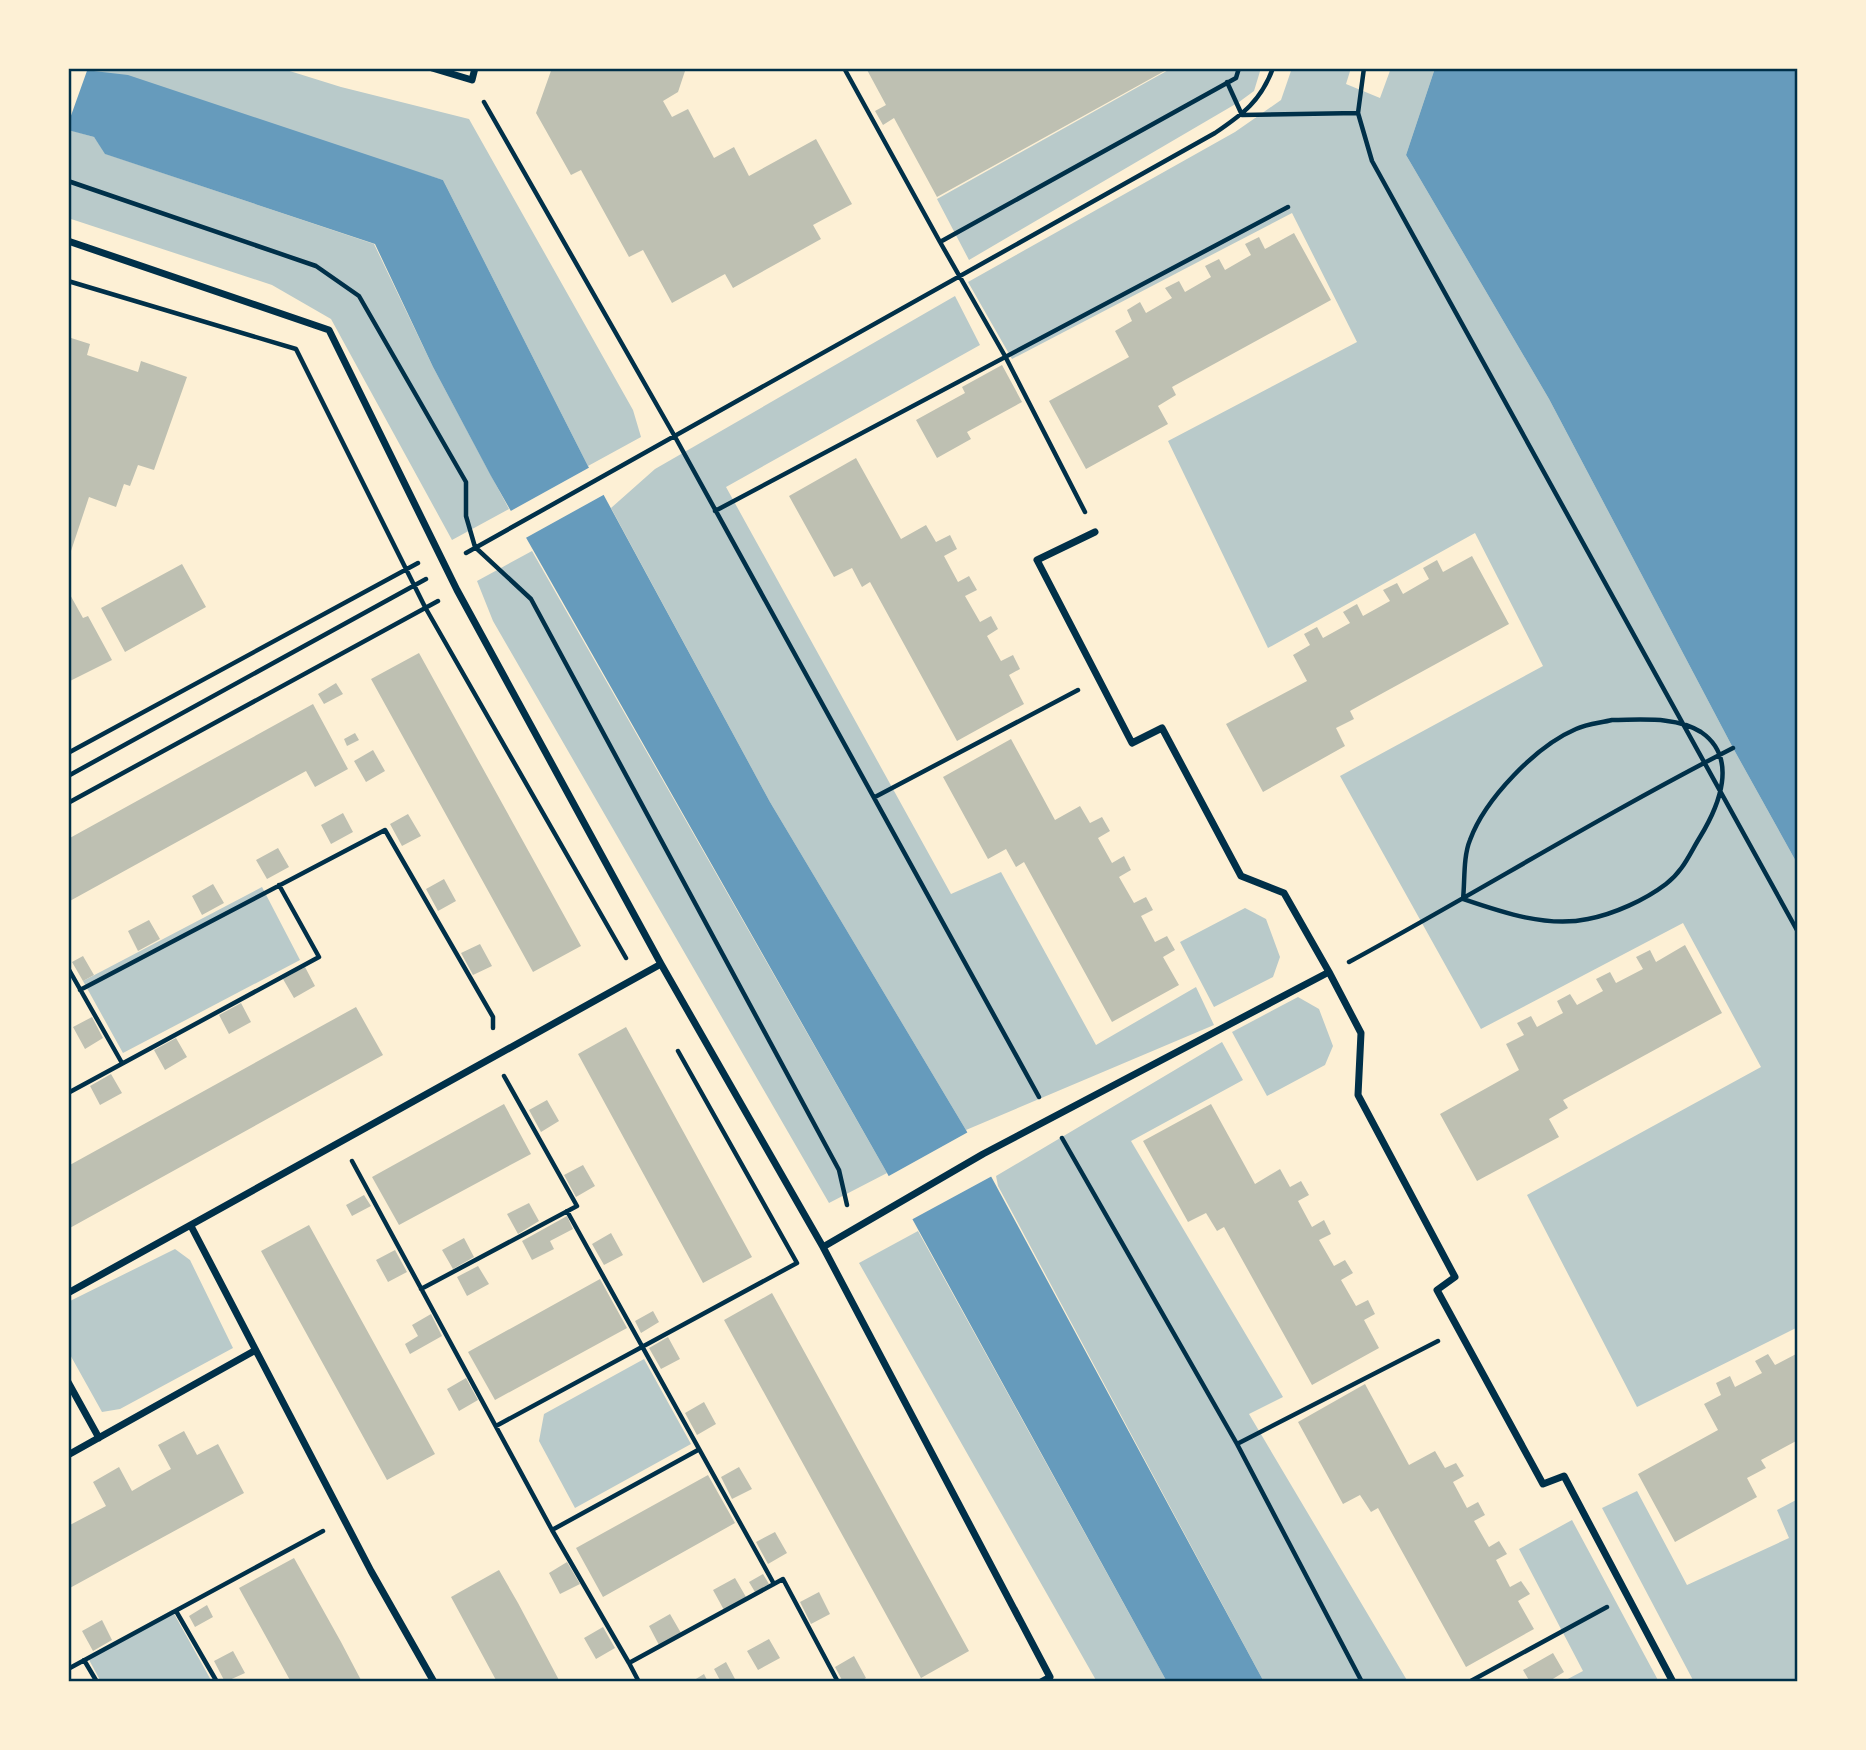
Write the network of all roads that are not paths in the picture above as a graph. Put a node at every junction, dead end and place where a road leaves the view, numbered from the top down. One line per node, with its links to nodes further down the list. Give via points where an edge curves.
1 (432, 68): 2 (street, via 472,80)
2 (475, 68)
3 (68, 241): 5 (street, via 329,330 445,568)
4 (1095, 531): 6 (street, via 1037,560 1132,743 1162,728 1241,876 1284,893)
5 (661, 964): 7 (street); 8 (street)
6 (1329, 972): 8 (street, via 983,1154); 16 (street, via 1361,1033 1358,1096 1455,1277 1437,1290 1543,1484 1564,1476)
7 (191, 1226): 9 (street); 10 (street)
8 (823, 1247): 15 (street, via 1050,1676)
9 (68, 1293)
10 (254, 1351): 12 (street); 14 (street)
11 (68, 1382): 12 (street)
12 (99, 1438): 13 (street)
13 (68, 1455)
14 (434, 1682)
15 (1041, 1682)
16 (1674, 1682)

